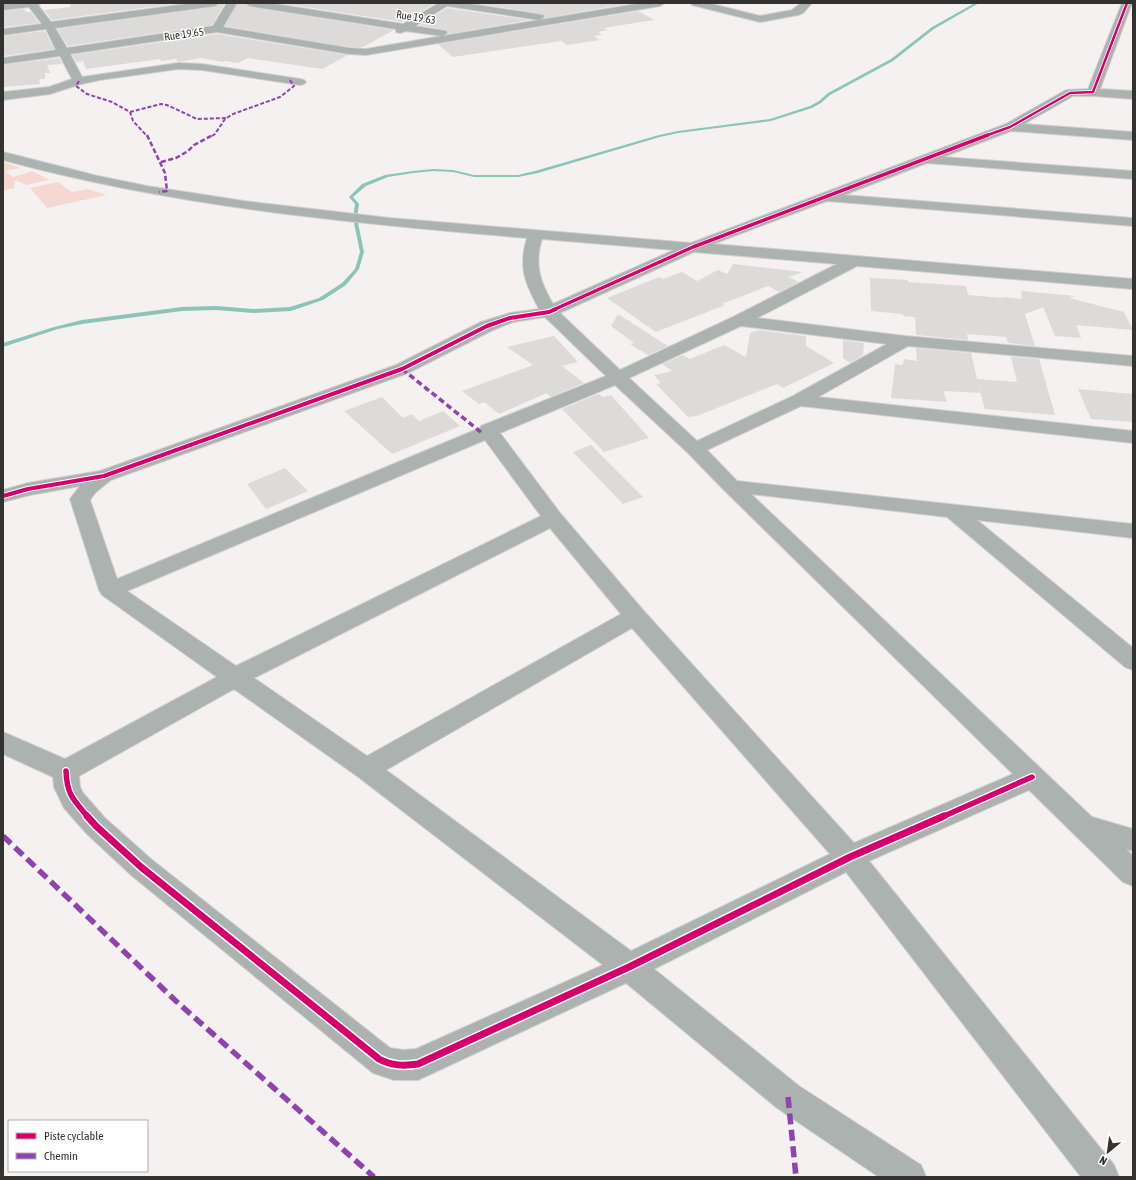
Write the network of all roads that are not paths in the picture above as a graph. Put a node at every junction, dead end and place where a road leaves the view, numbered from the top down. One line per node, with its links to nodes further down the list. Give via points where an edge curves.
1 (32, 3): 2 (street); 11 (street); 13 (street)
2 (36, 3)
3 (215, 3): 13 (street)
4 (232, 3): 15 (street)
5 (250, 3): 14 (street, Rue 19.63)
6 (446, 3): 12 (street); 14 (street)
7 (651, 3): 12 (street, Rue 19.65)
8 (696, 3): 9 (street, via 760,19 794,13)
9 (807, 3)
10 (1127, 3): 23 (street)
11 (3, 8)
12 (558, 19): 17 (street, Rue 19.65)
13 (49, 26): 16 (street); 18 (street)
14 (404, 27): 17 (street, Rue 19.63); 19 (street)
15 (217, 29): 18 (street, Rue 19.65); 19 (street, Rue 19.65)
16 (3, 32)
17 (460, 36): 19 (street, Rue 19.65)
18 (62, 51): 20 (street, Rue 19.65); 21 (street)
19 (366, 52)
20 (3, 61)
21 (79, 81): 22 (street, via 188,65); 24 (street, via 50,90)
22 (300, 82)
23 (1093, 92): 25 (street); 26 (street, via 1070,93)
24 (3, 96)
25 (1133, 96)
26 (1010, 127): 27 (street); 29 (street)
27 (1133, 136)
28 (3, 156): 33 (street, via 66,173 241,206)
29 (923, 160): 30 (street); 31 (street)
30 (1133, 176)
31 (826, 197): 32 (street); 34 (street)
32 (1133, 222)
33 (536, 234): 34 (street); 37 (street, via 529,259 530,272)
34 (693, 246): 35 (street); 37 (street)
35 (854, 262): 36 (street); 38 (street)
36 (1133, 284)
37 (549, 312): 41 (street); 46 (street, via 510,318 487,326 402,369)
38 (739, 321): 39 (street); 41 (street)
39 (905, 341): 40 (street); 42 (street)
40 (1133, 361)
41 (618, 377): 43 (street); 45 (street)
42 (799, 400): 44 (street); 45 (street)
43 (488, 430): 50 (street); 52 (street)
44 (1133, 437)
45 (695, 449): 47 (street)
46 (104, 476): 48 (street, via 28,489); 52 (street, via 89,488 80,500)
47 (732, 486): 49 (street); 59 (street)
48 (3, 496)
49 (952, 510): 51 (street); 54 (street)
50 (553, 518): 53 (street); 55 (street)
51 (1133, 531)
52 (110, 590): 55 (street)
53 (635, 616): 57 (street); 62 (street)
54 (1133, 661)
55 (236, 678): 57 (street); 58 (street)
56 (3, 742): 58 (street)
57 (366, 769): 64 (street)
58 (66, 771): 64 (street, via 67,787 73,800 102,832 141,867 389,1065 418,1064)
59 (1032, 777): 60 (street); 62 (street)
60 (1084, 826): 61 (street); 63 (street)
61 (1133, 840)
62 (850, 857): 64 (street); 66 (street)
63 (1133, 874)
64 (629, 967): 65 (street, via 788,1097)
65 (909, 1177)
66 (1102, 1177)

